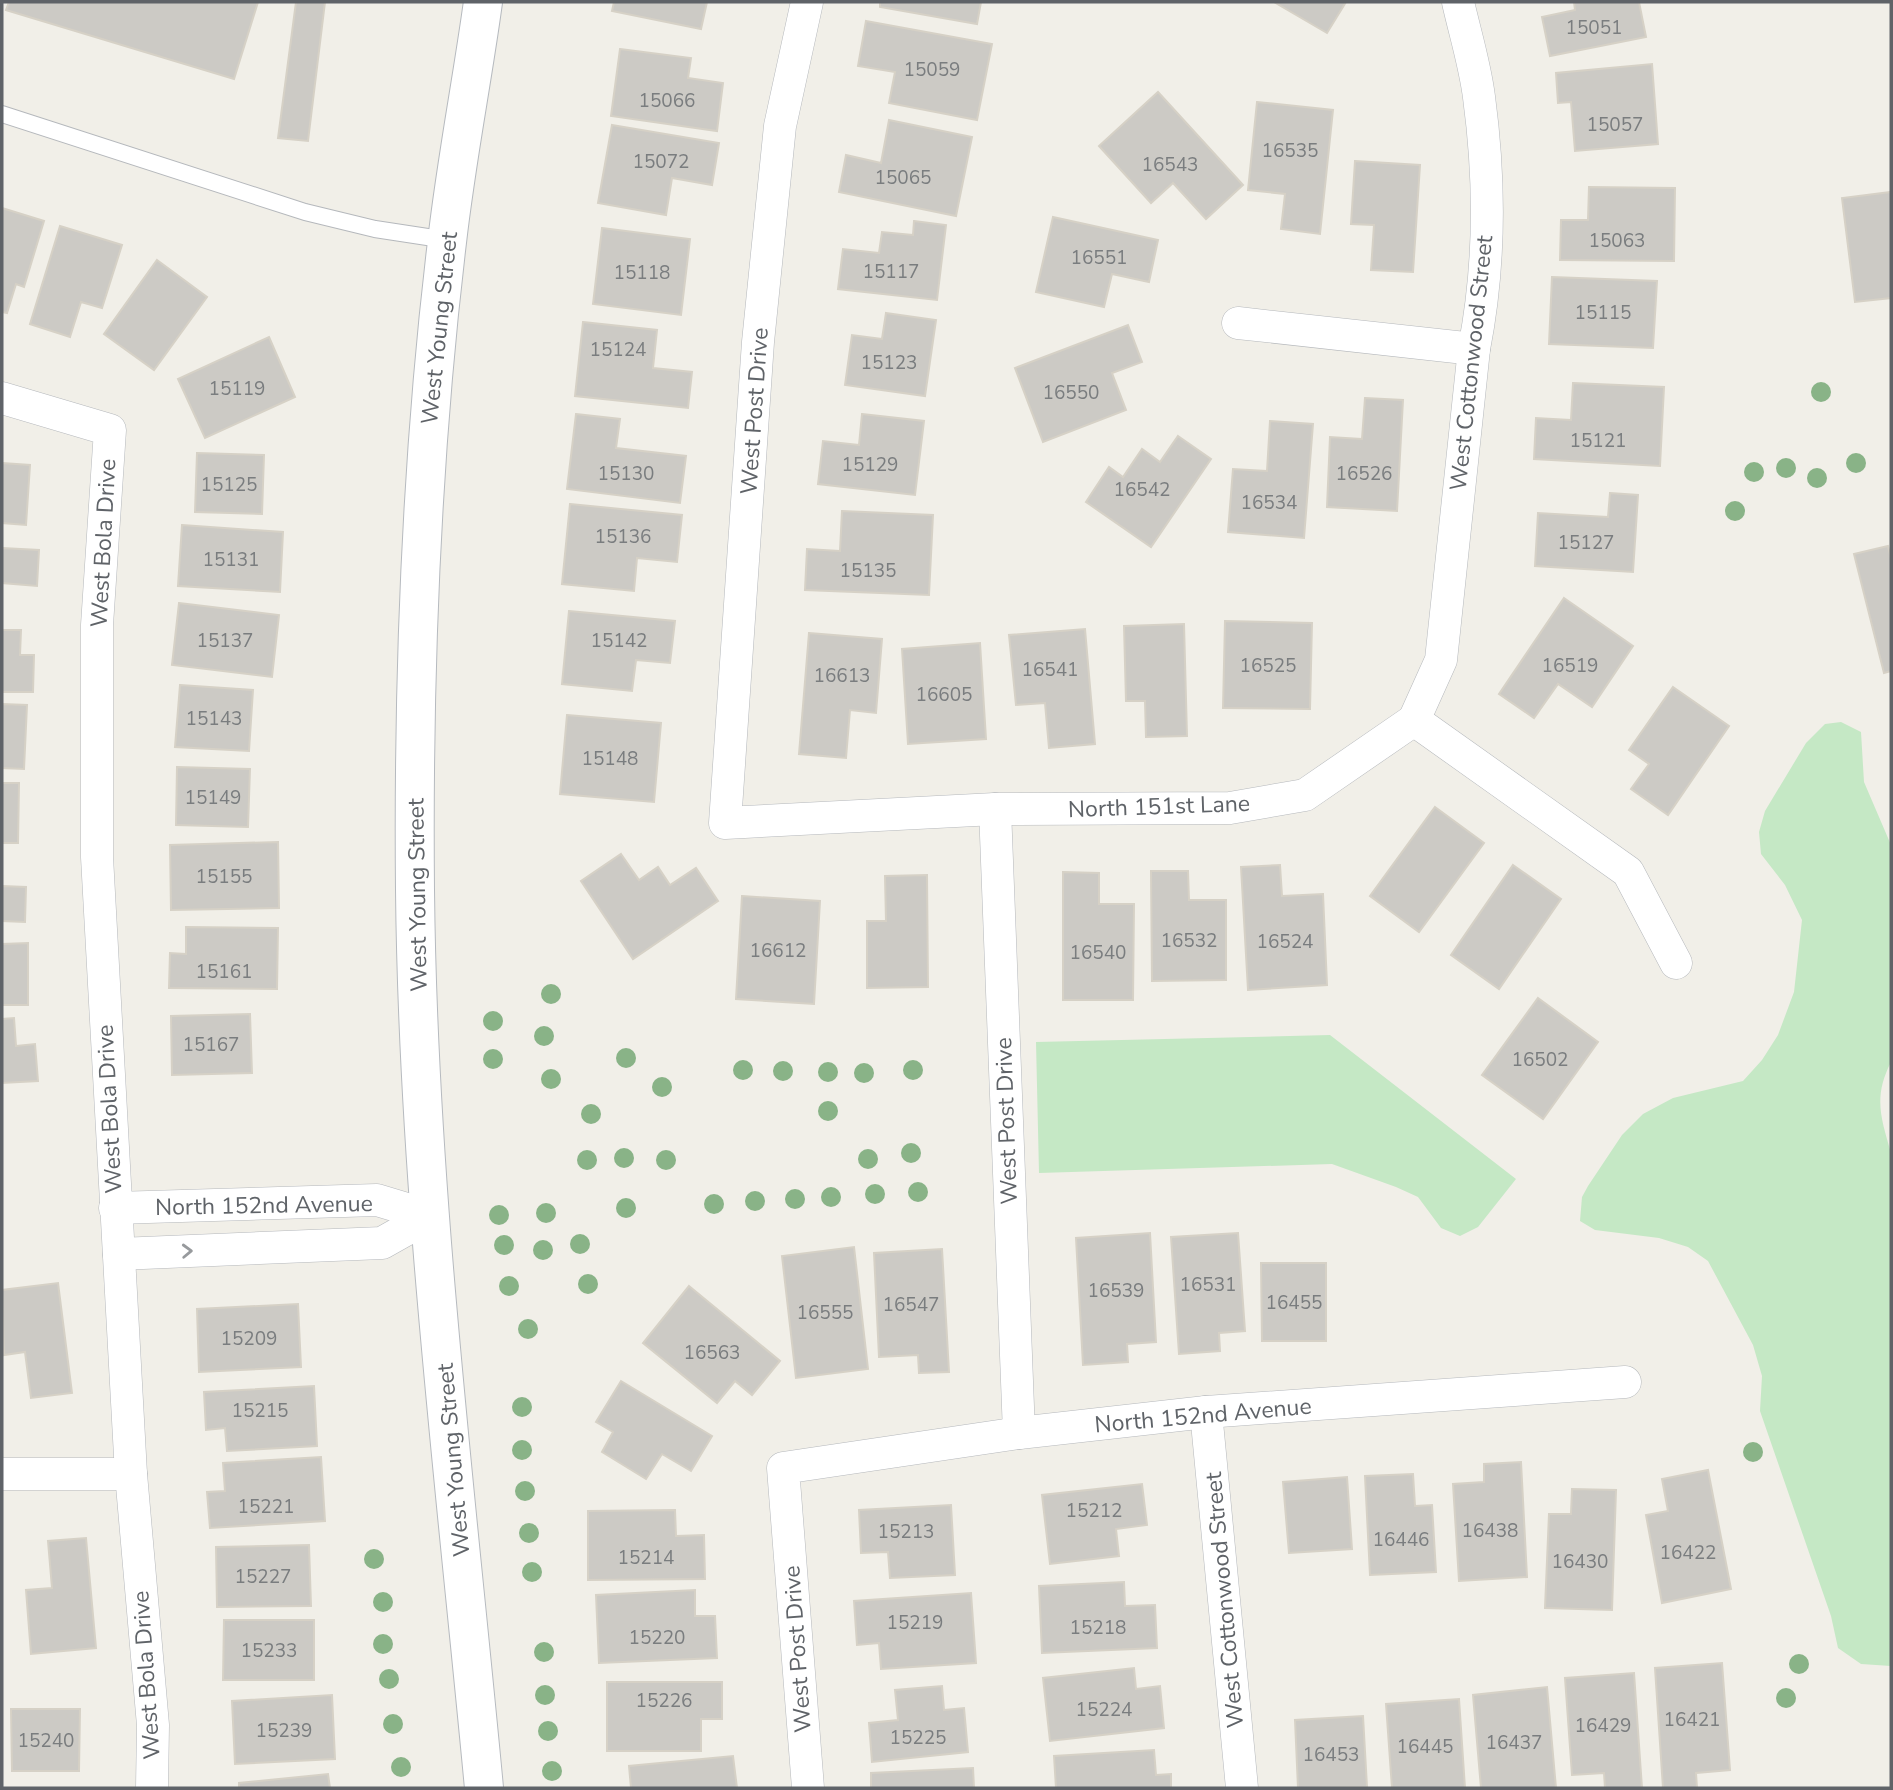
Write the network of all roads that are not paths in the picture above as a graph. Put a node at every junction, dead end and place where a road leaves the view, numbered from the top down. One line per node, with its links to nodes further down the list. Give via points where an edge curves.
1 (483, 2): 5 (street, West Young Street)
2 (807, 2): 11 (street, West Post Drive, via 780,126 758,342)
3 (1458, 2): 7 (street, West Cottonwood Street, via 1479,93 1488,173 1482,309)
4 (2, 114): 5 (lane, via 305,212)
5 (447, 240): 14 (street, West Young Street, via 429,429 417,653 416,925)
6 (1238, 323): 7 (street)
7 (1474, 349): 9 (street, West Cottonwood Street, via 1441,660)
8 (2, 398): 13 (street, West Bola Drive, via 110,430 97,625 97,857)
9 (1414, 720): 10 (street, North 151st Lane, via 1305,795 1230,808); 12 (street, via 1628,872)
10 (995, 809): 11 (street, North 151st Lane); 18 (street, West Post Drive)
11 (725, 823)
12 (1676, 963)
13 (114, 1208): 14 (street, North 152nd Avenue, via 377,1200); 15 (street, West Bola Drive)
14 (430, 1216): 15 (street, North 152nd Avenue, one-way to 14, via 382,1243); 23 (street, West Young Street)
15 (119, 1254): 21 (street, West Bola Drive)
16 (1625, 1382): 17 (street, North 152nd Avenue)
17 (1206, 1412): 18 (street, North 152nd Avenue); 25 (street, West Cottonwood Street)
18 (1019, 1433): 19 (street, North 152nd Avenue)
19 (783, 1468): 24 (street, West Post Drive)
20 (2, 1474): 21 (street)
21 (131, 1474): 22 (street, West Bola Drive, via 153,1725)
22 (152, 1788)
23 (484, 1788)
24 (808, 1788)
25 (1242, 1788)

